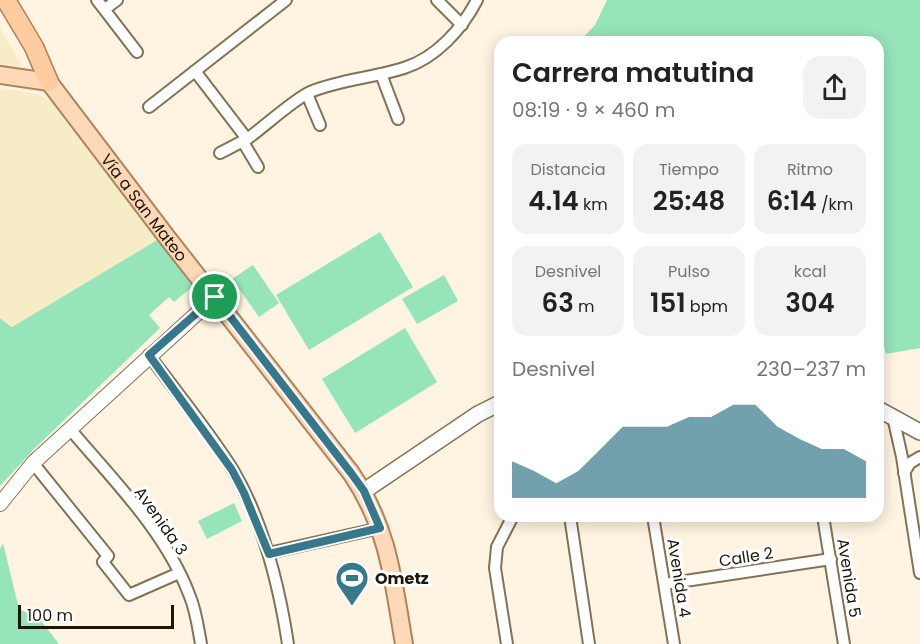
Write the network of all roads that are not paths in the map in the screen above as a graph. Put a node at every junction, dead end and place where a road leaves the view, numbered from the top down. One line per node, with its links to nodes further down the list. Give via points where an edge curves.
1 (6, 0): 13 (highway)
2 (97, 0): 7 (street)
3 (117, 0): 7 (street)
4 (286, 0): 10 (street)
5 (437, 0): 8 (street)
6 (477, 0): 8 (street)
7 (105, 9): 9 (street)
8 (462, 25): 11 (street, via 422,60)
9 (137, 52)
10 (195, 71): 15 (street); 18 (street)
11 (381, 74): 14 (street); 16 (street)
12 (0, 75): 13 (main road)
13 (49, 82): 21 (main road, Vía a San Mateo)
14 (307, 94): 17 (street); 18 (street)
15 (149, 107)
16 (398, 119)
17 (320, 125)
18 (245, 141): 19 (street); 20 (street)
19 (220, 153)
20 (258, 167)
21 (215, 297): 22 (street); 31 (main road, Vía a San Mateo)
22 (149, 355): 26 (street); 38 (street, via 232,470)
23 (494, 406): 31 (main road)
24 (884, 412): 25 (main road)
25 (893, 417): 27 (main road); 30 (street)
26 (70, 429): 29 (street); 40 (street, Avenida 3, via 147,521)
27 (920, 432)
28 (920, 457): 30 (street)
29 (33, 463): 32 (street); 40 (street, via 108,556 103,562 129,595)
30 (904, 473): 41 (street)
31 (364, 491): 37 (main road, Vía a San Mateo)
32 (0, 504)
33 (509, 522): 46 (street, via 497,547 495,568)
34 (571, 522): 47 (street)
35 (654, 522): 42 (street, Avenida 4)
36 (824, 522): 39 (street, Avenida 5)
37 (380, 528): 38 (street); 45 (main road, Vía a San Mateo)
38 (269, 554): 44 (street)
39 (831, 559): 42 (street, Calle 2); 49 (street, Avenida 5)
40 (179, 573): 43 (street, Avenida 3, via 196,614)
41 (920, 573)
42 (665, 584): 48 (street, Avenida 4)
43 (201, 644)
44 (288, 644)
45 (404, 644)
46 (507, 644)
47 (589, 644)
48 (674, 644)
49 (844, 644)

